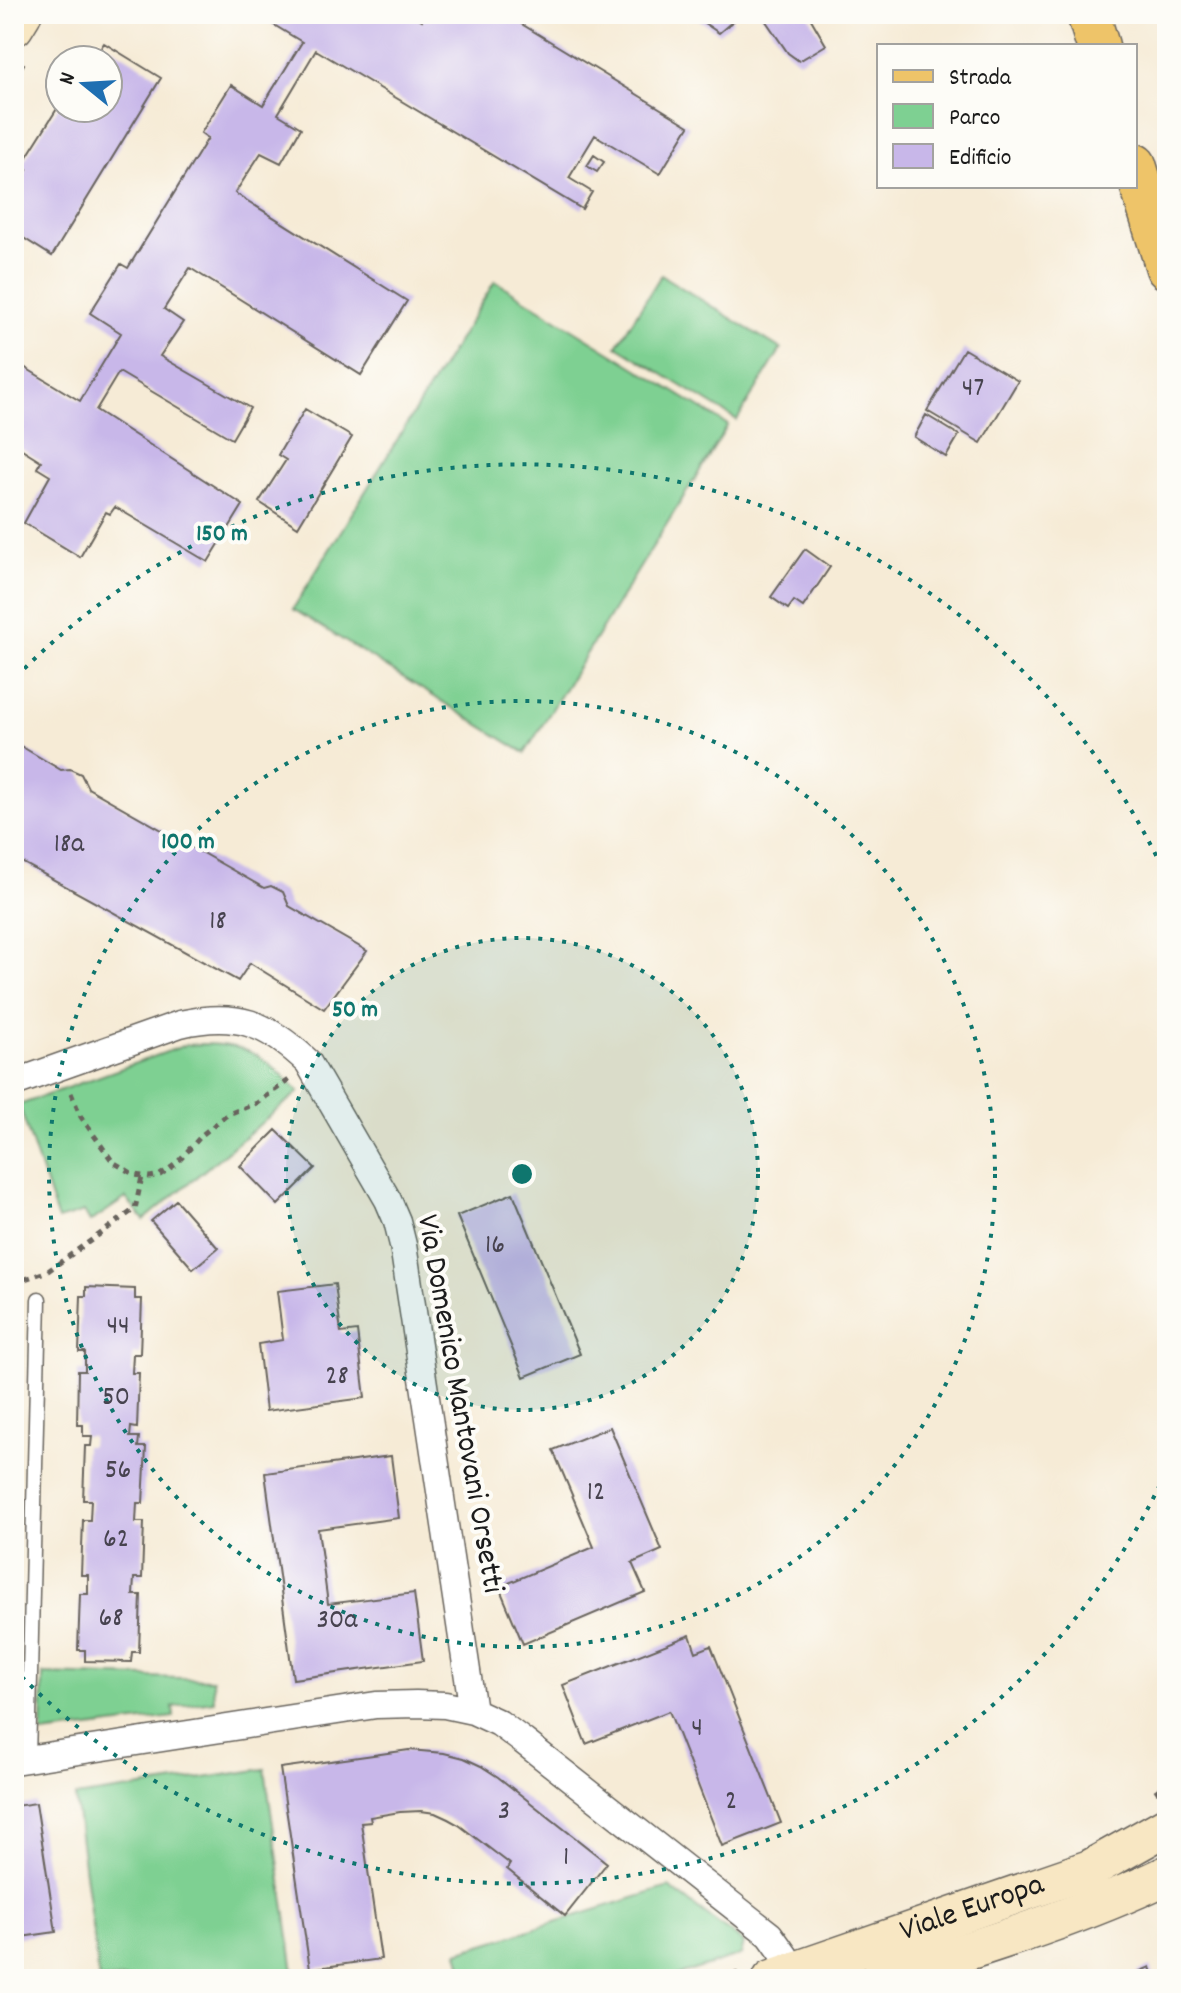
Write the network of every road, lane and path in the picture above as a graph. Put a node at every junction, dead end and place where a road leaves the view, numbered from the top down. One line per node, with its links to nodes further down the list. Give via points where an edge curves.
1 (22, 14): 3 (main road)
2 (1088, 14): 4 (main road)
3 (14, 27)
4 (1097, 44)
5 (1137, 171): 6 (main road)
6 (1167, 268)
7 (308, 1062): 8 (street, Via Domenico Mantovani Orsetti, via 270,1031 229,1018 180,1024); 10 (path, via 270,1095 228,1114 168,1170); 13 (street, Via Domenico Mantovani Orsetti, via 397,1221)
8 (60, 1066): 9 (street, Via Domenico Mantovani Orsetti); 10 (path, via 81,1117 113,1162)
9 (14, 1083)
10 (142, 1177): 11 (path, via 135,1209 48,1271)
11 (14, 1283)
12 (39, 1299): 14 (lane)
13 (473, 1711): 14 (street, via 445,1705 376,1705); 17 (street, via 523,1741 770,1935 785,1956)
14 (21, 1760)
15 (1167, 1826): 17 (main road, Viale Europa, via 1090,1869)
16 (1167, 1875): 19 (main road, Viale Europa, via 1048,1925)
17 (770, 1974): 18 (path)
18 (721, 1979)
19 (879, 1979)

